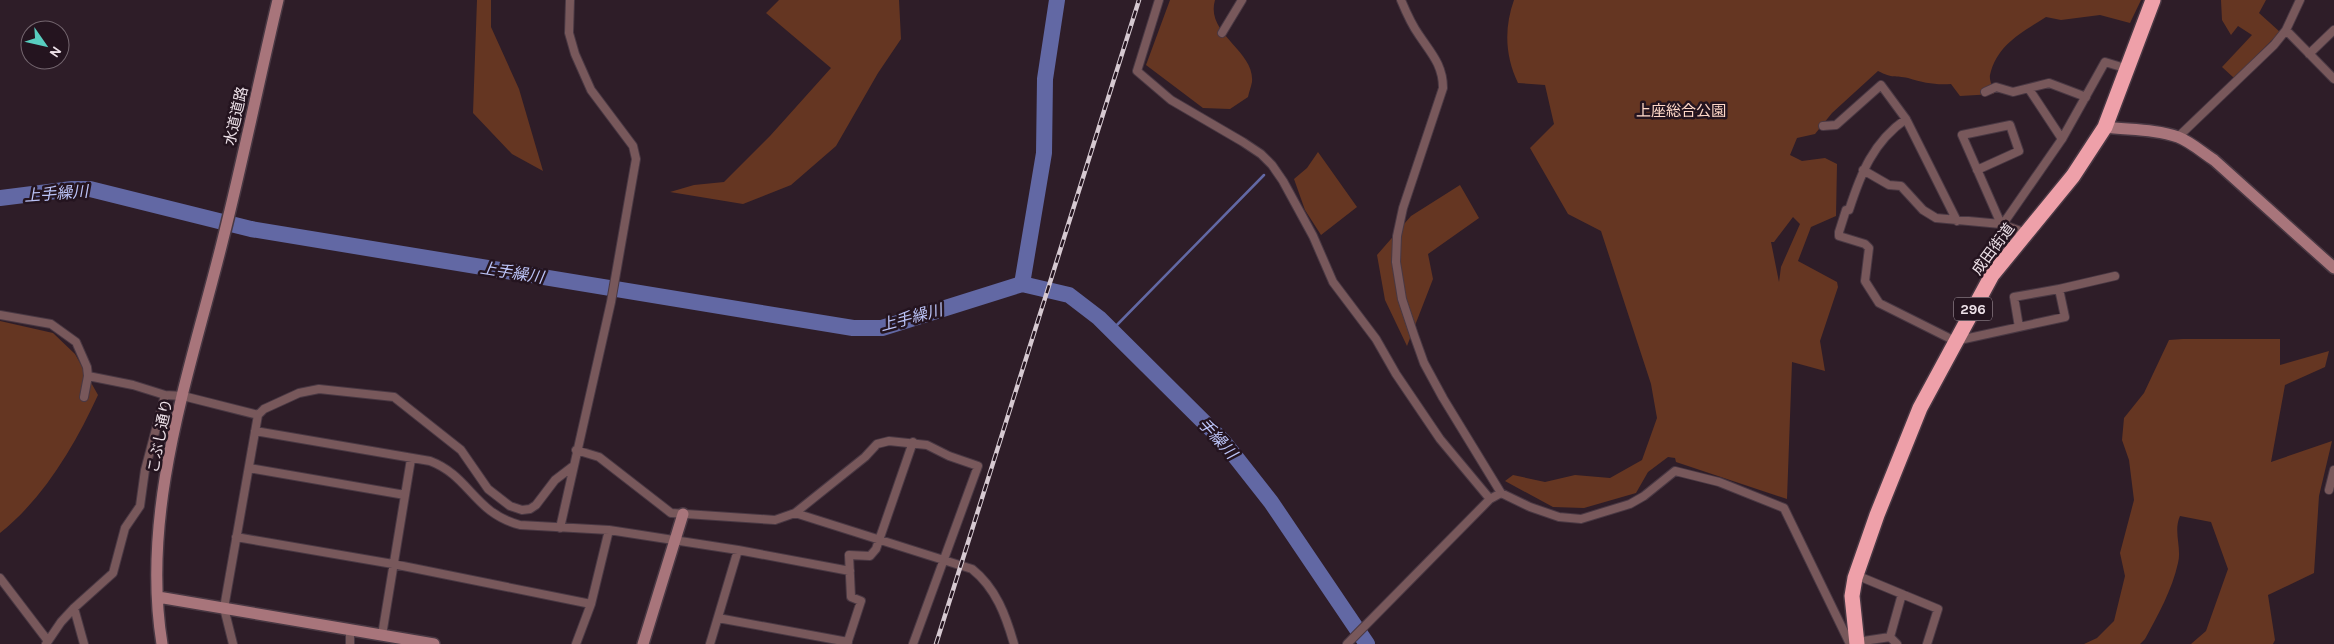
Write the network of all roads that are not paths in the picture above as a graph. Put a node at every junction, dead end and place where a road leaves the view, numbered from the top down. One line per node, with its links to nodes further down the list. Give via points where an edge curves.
1 (278, 0): 27 (street, 水道道路)
2 (570, 0): 41 (street, via 568,33 575,54 590,90 633,146 636,159 611,302)
3 (1159, 0): 49 (street, via 1137,71 1171,100 1243,142 1272,165 1309,227 1333,282 1376,338 1440,439)
4 (1242, 0): 10 (street)
5 (1401, 0): 47 (street, via 1443,74 1443,88 1403,208 1397,236 1396,262 1402,299 1424,363)
6 (2153, 0): 12 (highway, 成田街道 / 296)
7 (2300, 0): 8 (street)
8 (2286, 30): 11 (street); 20 (street)
9 (2334, 30): 11 (street)
10 (1222, 33)
11 (2309, 54): 13 (street)
12 (2128, 69): 16 (street, via 2105,62); 19 (highway, 成田街道 / 296)
13 (2334, 80)
14 (2029, 89): 15 (street, via 2013,92 1996,87); 16 (street, via 2049,83); 21 (street)
15 (1985, 92)
16 (2086, 97): 21 (street)
17 (1906, 119): 18 (street, via 1881,85 1836,125); 22 (street, via 1888,131); 24 (street)
18 (1823, 126)
19 (2105, 127): 20 (street); 26 (highway, 成田街道 / 296, via 2073,176)
20 (2178, 137): 28 (street, via 2214,160)
21 (2062, 139): 25 (street)
22 (1863, 170): 24 (street, via 1889,185 1901,186 1923,210 1936,218); 33 (street, via 1839,236 1866,244 1869,248 1865,281 1879,303)
23 (1977, 170): 23 (street, via 1962,135 2010,125 2019,150); 25 (street)
24 (1957, 221): 25 (street)
25 (2002, 224): 26 (street)
26 (2026, 233): 33 (highway, 成田街道 / 296, via 1992,275)
27 (224, 238): 36 (street, こぶし通り)
28 (2334, 268)
29 (2115, 276): 30 (street)
30 (2059, 289): 32 (street, via 2065,317); 32 (street, via 2014,297)
31 (0, 315): 34 (street, via 51,324 76,342)
32 (2019, 327): 33 (street)
33 (1955, 341): 61 (highway, 成田街道 / 296, via 1913,423)
34 (88, 376): 35 (street); 37 (street)
35 (165, 395): 36 (street); 66 (street, via 145,470 140,506 125,528 113,573)
36 (183, 396): 38 (street); 64 (street, こぶし通り, via 164,492 158,552)
37 (84, 397)
38 (258, 415): 39 (street); 43 (street, via 264,409 300,393 319,389 394,397 461,450 488,489 510,506 522,510 536,505 555,480)
39 (256, 431): 42 (street); 44 (street)
40 (913, 442): 50 (street, via 877,444); 55 (street); 58 (street, via 978,466)
41 (576, 450): 43 (street); 51 (street, via 599,457 666,511)
42 (412, 459): 48 (street); 52 (street, via 443,466 490,512 509,522)
43 (572, 467): 52 (street)
44 (249, 468): 48 (street); 54 (street)
45 (2334, 470): 46 (street)
46 (2330, 490)
47 (1501, 493): 49 (street); 75 (street, via 1544,512 1581,520 1630,504 1675,471 1719,482 1784,508)
48 (406, 495): 59 (street)
49 (1490, 499): 86 (street)
50 (795, 513): 51 (street, via 774,520); 55 (street)
51 (683, 514): 56 (street)
52 (560, 528): 53 (street)
53 (609, 530): 56 (street); 65 (street)
54 (236, 537): 59 (street); 67 (street)
55 (879, 539): 58 (street); 60 (street, via 870,556 849,556)
56 (675, 540): 57 (street); 82 (street)
57 (738, 550): 60 (street); 68 (street)
58 (944, 559): 84 (street); 85 (street, via 972,569 986,580 1009,625)
59 (393, 564): 65 (street); 70 (street)
60 (850, 571): 74 (street, via 851,597 861,601)
61 (1856, 575): 63 (street); 75 (highway, 成田街道 / 296, via 1852,596)
62 (0, 578): 73 (street)
63 (1902, 594): 71 (street); 88 (street, via 1938,609)
64 (158, 597): 67 (street); 77 (street, こぶし通り)
65 (590, 604): 81 (street)
66 (74, 608): 73 (street); 76 (street)
67 (224, 608): 69 (street); 78 (street)
68 (718, 618): 74 (street); 83 (street)
69 (350, 630): 70 (street); 79 (street)
70 (382, 635): 72 (street)
71 (1890, 637): 75 (street); 87 (street)
72 (415, 642): 80 (street)
73 (47, 643)
74 (847, 643)
75 (1855, 643)
76 (84, 644)
77 (162, 644)
78 (233, 644)
79 (350, 644)
80 (434, 644)
81 (576, 644)
82 (643, 644)
83 (710, 644)
84 (913, 644)
85 (1014, 644)
86 (1348, 644)
87 (1897, 644)
88 (1926, 644)

